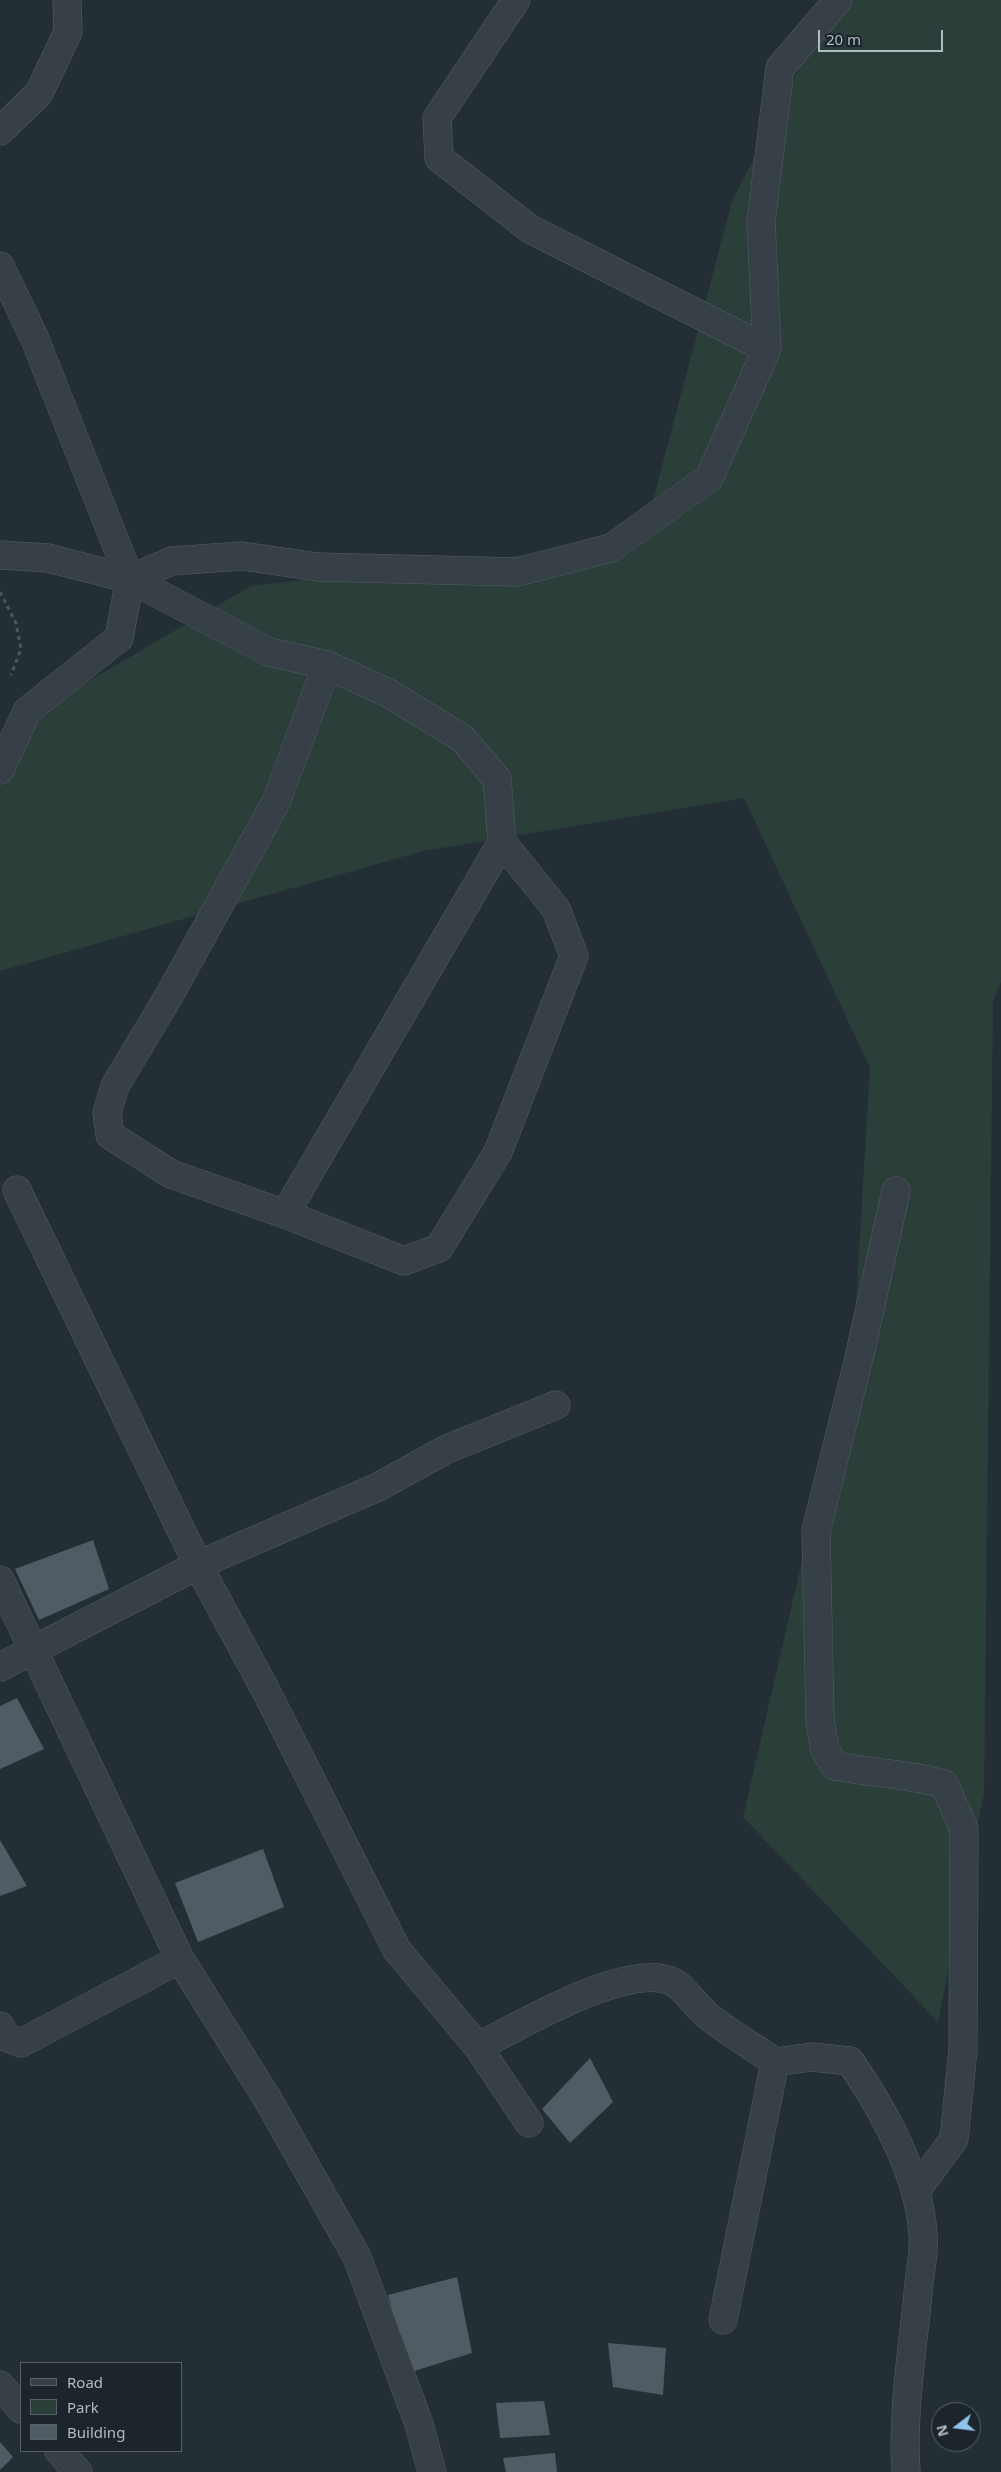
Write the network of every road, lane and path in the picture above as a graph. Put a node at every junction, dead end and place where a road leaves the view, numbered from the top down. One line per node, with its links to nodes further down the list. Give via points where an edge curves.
1 (67, 0): 4 (street, via 68,32 39,93)
2 (516, 0): 6 (street, via 436,118 438,158 530,229)
3 (838, 0): 6 (street, via 780,68 762,222)
4 (0, 131)
5 (0, 266): 8 (street, via 34,337)
6 (767, 349): 8 (street, via 709,478 611,548 517,572 318,567 242,556 172,561)
7 (0, 555): 8 (street, via 48,558)
8 (130, 578): 10 (street, via 269,652); 12 (street, via 119,638 27,711)
9 (0, 592): 11 (path, via 16,623 21,649)
10 (327, 665): 13 (street, via 388,693 462,738 497,779); 16 (street, via 276,802 115,1086 107,1113 110,1135 171,1174)
11 (9, 682)
12 (0, 770)
13 (502, 842): 16 (street); 16 (street, via 556,909 574,956 498,1152 439,1248 404,1261)
14 (17, 1190): 18 (street)
15 (896, 1191): 27 (street, via 816,1531 820,1721 825,1750 835,1766 920,1777 944,1784 964,1829 963,2050 954,2139)
16 (284, 1214)
17 (556, 1405): 18 (street, via 447,1449 378,1487)
18 (198, 1565): 20 (street); 24 (street, via 265,1689 397,1950)
19 (0, 1580): 20 (street)
20 (32, 1649): 21 (street); 22 (street)
21 (0, 1666)
22 (180, 1959): 23 (street, via 21,2042 6,2037); 33 (street, via 267,2098 357,2256 419,2424)
23 (0, 2026)
24 (478, 2047): 25 (street, via 555,2007 623,1980 644,1976 673,1982 708,2016); 26 (street)
25 (775, 2062): 27 (street, via 812,2057 850,2061 879,2103); 28 (street)
26 (529, 2123)
27 (916, 2190): 34 (street, via 923,2235 904,2437)
28 (723, 2320)
29 (0, 2385): 30 (street)
30 (20, 2408)
31 (60, 2452): 32 (street)
32 (78, 2472)
33 (432, 2472)
34 (906, 2472)

